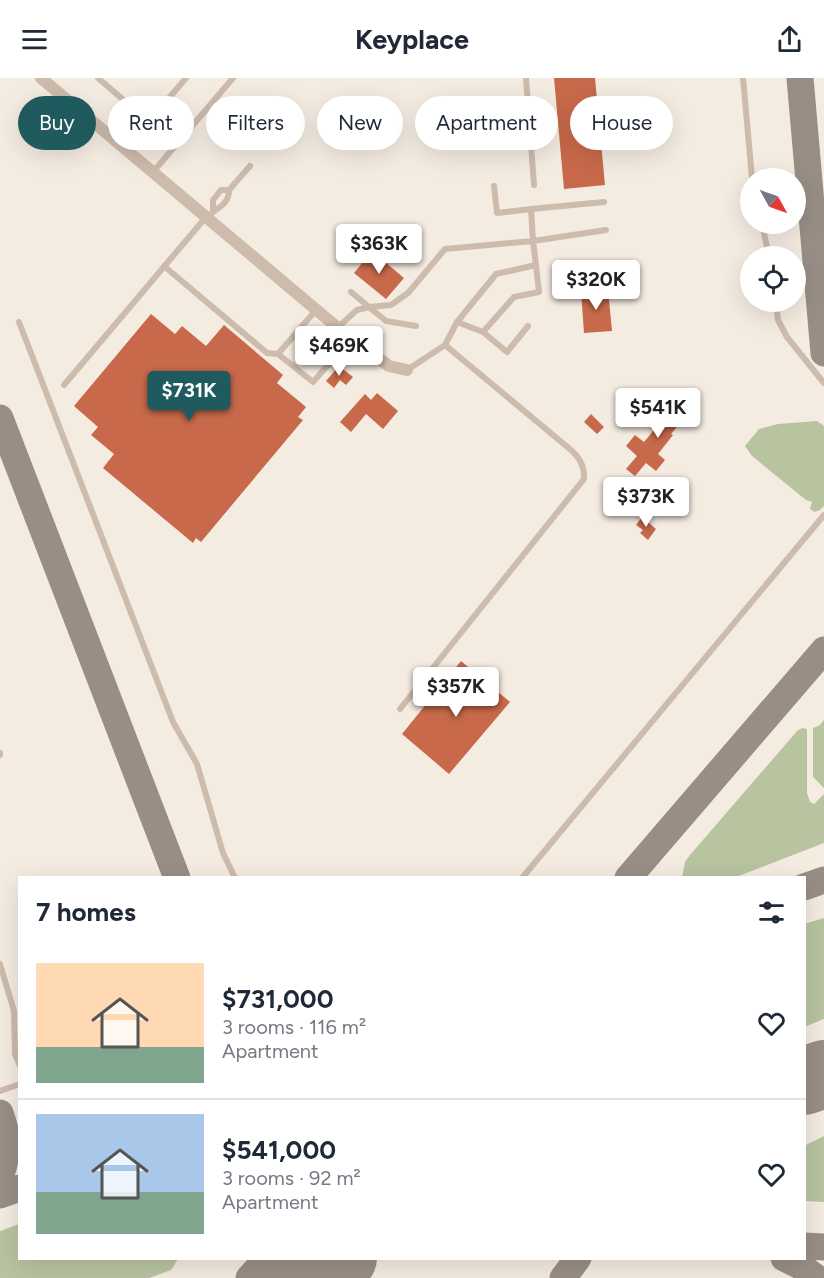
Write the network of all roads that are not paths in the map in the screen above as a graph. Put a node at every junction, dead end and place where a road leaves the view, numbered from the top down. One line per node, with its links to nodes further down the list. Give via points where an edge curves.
1 (41, 78): 13 (street)
2 (98, 78): 7 (lane)
3 (186, 78): 8 (lane)
4 (232, 78): 9 (lane)
5 (525, 78): 14 (lane)
6 (743, 78): 12 (lane)
7 (119, 96)
8 (171, 96)
9 (194, 124)
10 (172, 150): 13 (lane)
11 (250, 166): 16 (lane)
12 (752, 168)
13 (153, 172): 19 (street)
14 (534, 185)
15 (494, 186): 18 (lane, via 497,213)
16 (230, 190): 19 (lane, via 222,208); 19 (lane, via 221,190)
17 (603, 201): 18 (lane)
18 (531, 209): 21 (lane)
19 (209, 215): 23 (lane); 26 (street)
20 (606, 230): 21 (lane)
21 (533, 241): 22 (lane); 25 (lane, via 445,249 408,293 391,305)
22 (536, 265): 29 (lane, via 496,273); 33 (lane, via 539,292 514,297)
23 (164, 266): 36 (lane, via 267,353); 39 (lane)
24 (351, 292): 25 (lane)
25 (369, 307): 30 (lane, via 386,321); 32 (lane, via 357,310)
26 (316, 310): 32 (street); 36 (lane)
27 (777, 312): 38 (lane, via 787,337)
28 (19, 322): 42 (lane, via 173,722 197,764 223,853)
29 (458, 322): 33 (lane); 35 (lane)
30 (416, 326)
31 (528, 326): 33 (lane, via 507,352)
32 (338, 328): 34 (street)
33 (483, 332)
34 (351, 339): 36 (lane, via 313,382); 37 (street, via 389,366)
35 (445, 345): 37 (lane); 41 (lane, via 571,450 585,472 584,479)
36 (278, 354)
37 (407, 370)
38 (824, 383)
39 (64, 385)
40 (824, 515): 43 (lane)
41 (400, 710)
42 (235, 876)
43 (524, 876)
44 (0, 964): 45 (lane, via 14,1011)
45 (18, 1061)
46 (18, 1085): 47 (lane)
47 (0, 1091)

